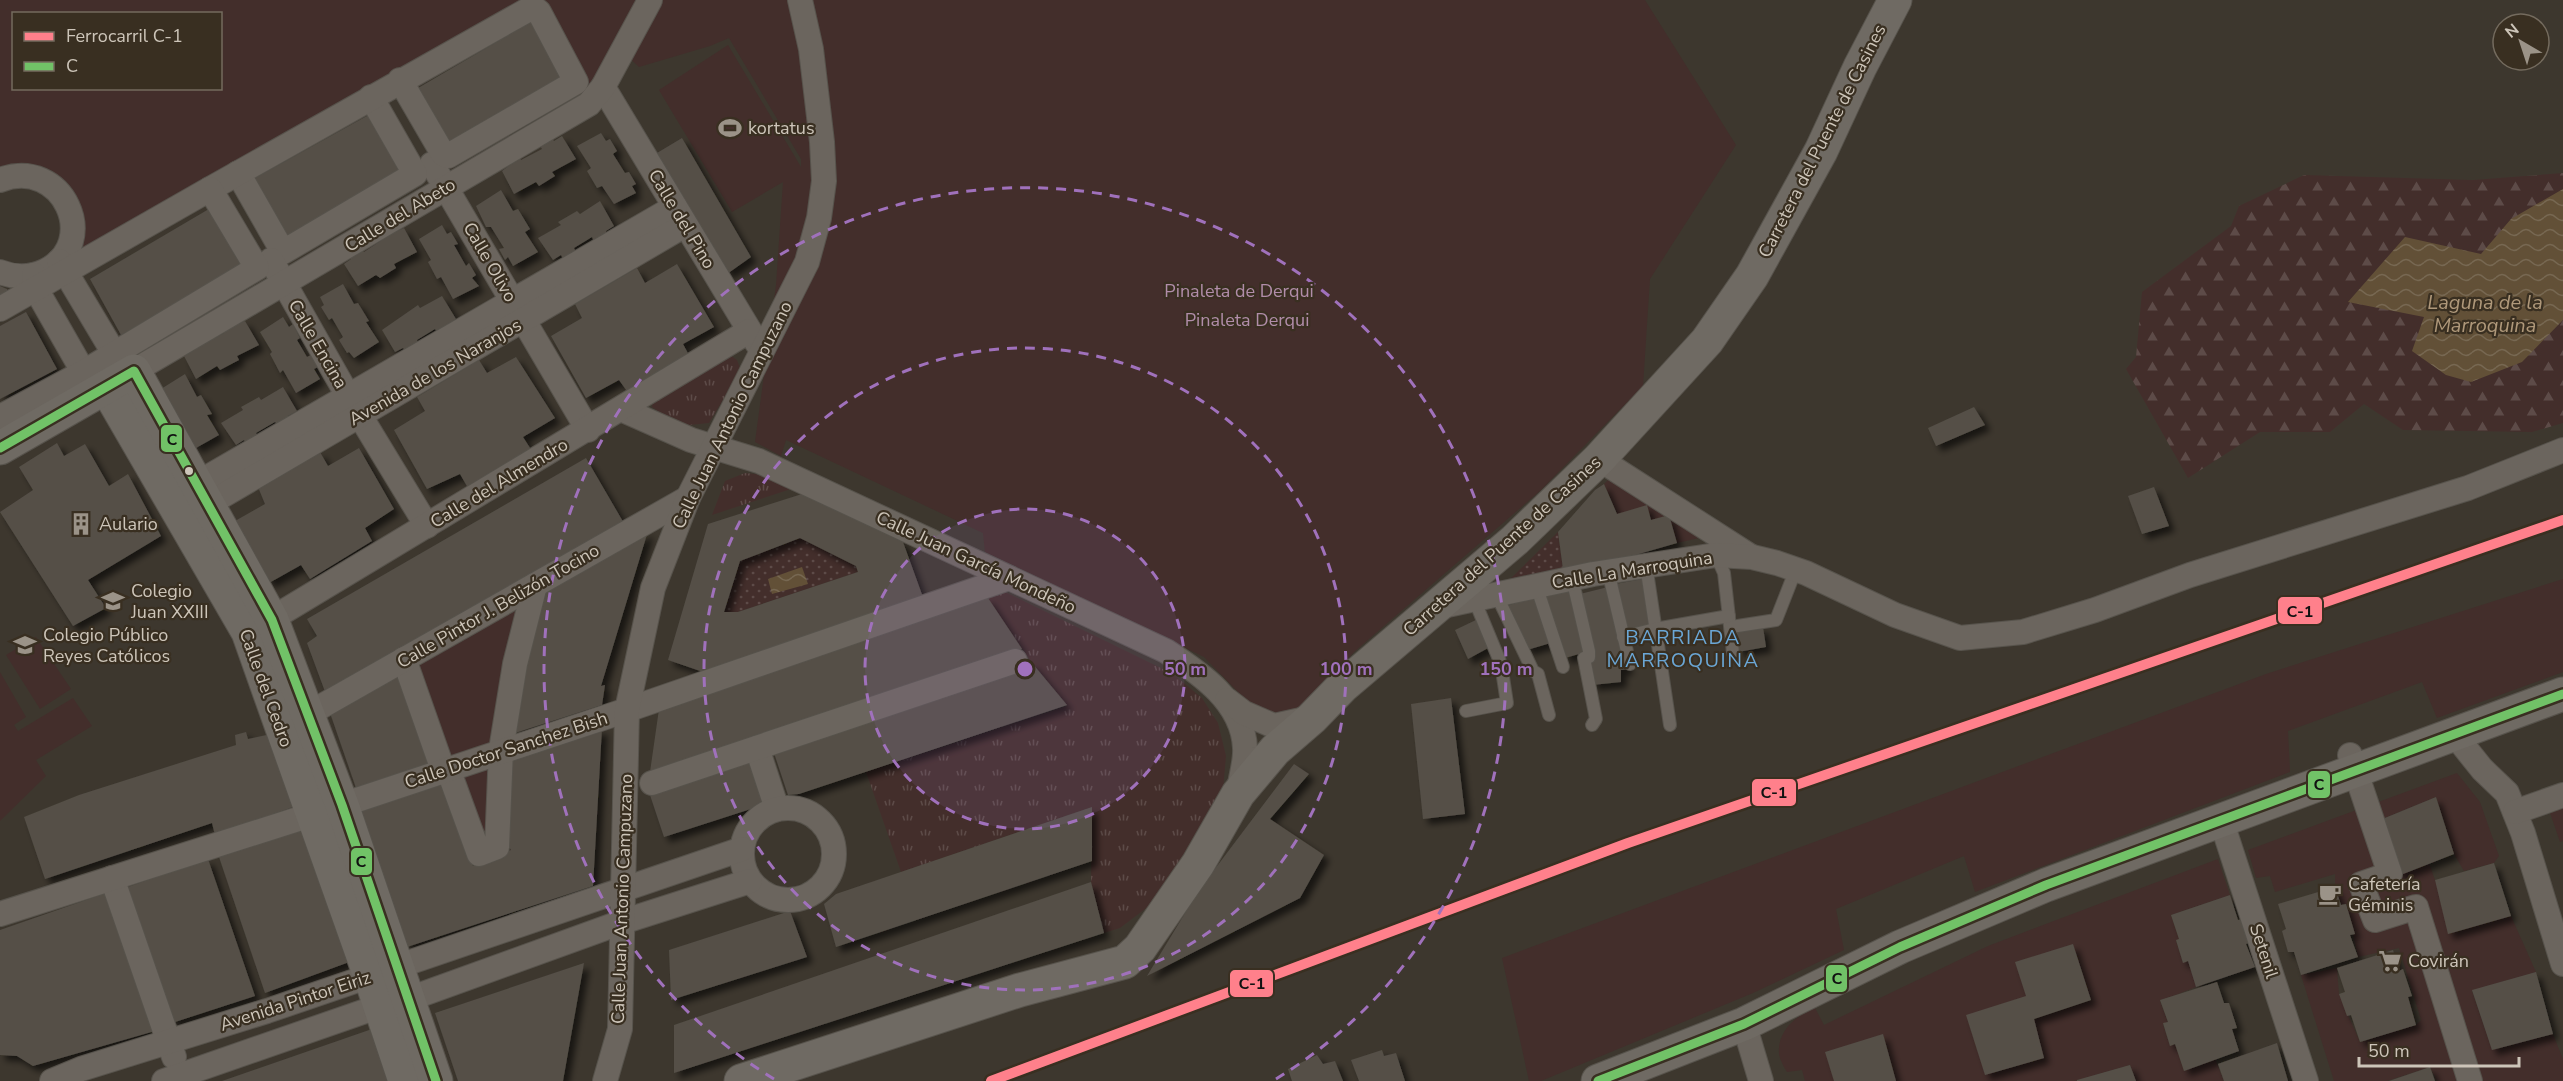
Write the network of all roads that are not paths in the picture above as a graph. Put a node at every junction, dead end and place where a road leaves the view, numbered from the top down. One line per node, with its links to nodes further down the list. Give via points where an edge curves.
1 (650, 0): 5 (street, Calle del Abeto)
2 (800, 0): 20 (street, Calle Juan Antonio Campuzano, via 818,95 824,182 807,262)
3 (1895, 0): 29 (street, Carretera del Puente de Casines, via 1821,151 1752,276 1707,341)
4 (400, 80): 6 (street); 7 (street, via 443,154); 7 (street, via 533,7 576,82)
5 (603, 87): 10 (street, Calle del Abeto, via 589,104); 12 (street, Calle del Pino)
6 (371, 97): 7 (street); 8 (street)
7 (432, 165): 10 (street, Calle Olivo); 13 (street)
8 (238, 173): 11 (street); 13 (street)
9 (0, 180): 14 (street, via 17,175 36,177 63,197 72,218 72,230)
10 (447, 187): 17 (street, Calle del Abeto); 19 (street, Calle Olivo)
11 (210, 189): 13 (street); 14 (street)
12 (680, 216): 19 (street, Avenida de los Naranjos); 20 (street, Calle del Pino)
13 (271, 260): 17 (street, Calle Encina); 21 (street)
14 (62, 266): 16 (street, via 48,270); 21 (street, Calle del Cedro)
15 (0, 272): 16 (street)
16 (35, 282): 18 (street); 21 (street, Calle del Cedro)
17 (285, 284): 21 (street, Calle del Abeto); 22 (street, Calle Encina)
18 (0, 309)
19 (519, 311): 22 (street, Avenida de los Naranjos); 25 (street, Calle Olivo)
20 (755, 341): 23 (street, Calle del Almendro); 26 (street, Calle Juan Antonio Campuzano)
21 (110, 375): 24 (street); 27 (street, Calle del Abeto); 31 (street, Calle del Cedro)
22 (354, 406): 31 (street, Avenida de los Naranjos); 32 (street, Calle Encina)
23 (621, 409): 25 (street, Calle del Almendro); 26 (street, Calle Juan García Mondeño)
24 (0, 417)
25 (588, 430): 32 (street, Calle del Almendro)
26 (713, 447): 30 (street, Calle Juan Antonio Campuzano); 38 (street, Calle Juan García Mondeño, via 759,461)
27 (0, 448)
28 (2563, 450): 36 (street, Calle La Marroquina, via 2468,488 2023,632 1960,638 1895,615)
29 (1599, 459): 34 (street); 43 (street, Carretera del Puente de Casines, via 1515,540)
30 (688, 498): 40 (street, Calle Pintor J. Belizón Tocino); 55 (street, Calle Juan Antonio Campuzano, via 653,588)
31 (190, 501): 45 (street, Calle del Cedro)
32 (427, 526): 45 (street, Calle del Almendro)
33 (1716, 555): 34 (street, Calle La Marroquina); 35 (street, Calle La Marroquina); 44 (lane, via 1724,573)
34 (1752, 557): 36 (street, Calle La Marroquina)
35 (1646, 565): 37 (street, Calle La Marroquina); 46 (lane)
36 (1796, 569): 44 (lane, via 1776,620)
37 (1608, 571): 39 (street, Calle La Marroquina); 47 (lane)
38 (1009, 578): 54 (street, Calle Juan García Mondeño, via 1166,651 1206,679); 55 (street, Calle Doctor Sanchez Bish)
39 (1572, 578): 41 (street, Calle La Marroquina); 61 (lane, via 1589,651 1589,657 1584,658 1596,719)
40 (535, 585): 49 (street, Calle Pintor J. Belizón Tocino); 66 (street, via 515,664)
41 (1536, 585): 42 (street, Calle La Marroquina); 52 (lane)
42 (1485, 596): 43 (street, Calle La Marroquina); 56 (lane, via 1507,702); 58 (lane, via 1538,674)
43 (1434, 608): 59 (street, Carretera del Puente de Casines)
44 (1730, 621): 46 (lane); 48 (lane)
45 (260, 626): 57 (street, Calle del Cedro); 74 (street, Calle del Cedro)
46 (1655, 629): 47 (lane); 62 (lane)
47 (1623, 637): 51 (lane)
48 (1733, 653)
49 (404, 659): 57 (street, Calle Pintor J. Belizón Tocino); 68 (street)
50 (1015, 661): 64 (street)
51 (1630, 664)
52 (1563, 667)
53 (2563, 694): 63 (street)
54 (1226, 699): 60 (street); 65 (street, Calle Juan García Mondeño, via 1240,727)
55 (627, 710): 66 (street, Calle Doctor Sanchez Bish); 79 (street, Calle Juan Antonio Campuzano)
56 (1466, 711)
57 (308, 714): 71 (street, Calle del Cedro)
58 (1549, 715)
59 (1312, 718): 60 (street, via 1274,726); 65 (street)
60 (1260, 721): 65 (street, via 1271,737)
61 (1592, 725)
62 (1670, 725)
63 (2454, 734): 67 (street); 73 (street, via 2481,769 2507,793)
64 (757, 748): 69 (street); 72 (street)
65 (1260, 749): 92 (street, via 1192,874 1140,948 1125,962 1020,990)
66 (501, 750): 68 (street, Calle Doctor Sanchez Bish); 68 (street, via 497,847 479,854)
67 (2353, 763): 75 (street); 96 (street, via 2390,874 2361,884 2375,920 2416,907)
68 (445, 770): 71 (street, Calle Doctor Sanchez Bish)
69 (652, 783)
70 (2563, 795): 73 (street)
71 (342, 805): 74 (street, Calle Doctor Sanchez Bish); 83 (street, Calle del Cedro)
72 (777, 809): 76 (street, via 753,823); 78 (street, via 808,811 821,820 835,848 834,864 828,878 803,898 774,898)
73 (2515, 812): 82 (street)
74 (311, 813): 77 (street, Calle Doctor Sanchez Bish); 83 (street, Calle del Cedro)
75 (2221, 820): 85 (street, via 1977,913); 95 (street, Setenil)
76 (742, 849): 78 (street); 79 (street, Avenida Pintor Eiriz)
77 (112, 878): 80 (street, Calle Doctor Sanchez Bish); 86 (street)
78 (750, 881): 81 (street, Avenida Pintor Eiriz)
79 (623, 888): 81 (street, Calle Juan Antonio Campuzano); 83 (street, Avenida Pintor Eiriz)
80 (0, 914)
81 (622, 922): 84 (street, Avenida Pintor Eiriz); 91 (street, Calle Juan Antonio Campuzano, via 620,1029)
82 (2563, 964)
83 (384, 972): 84 (street, Calle del Cedro); 86 (street, Avenida Pintor Eiriz)
84 (395, 1003): 87 (street, Avenida Pintor Eiriz); 89 (street, Calle del Cedro); 90 (street, Calle del Cedro)
85 (1744, 1024): 93 (street); 94 (street)
86 (169, 1041): 87 (street); 88 (street, Avenida Pintor Eiriz)
87 (174, 1079)
88 (52, 1081)
89 (405, 1081)
90 (436, 1081)
91 (605, 1081)
92 (741, 1081)
93 (1598, 1081)
94 (1761, 1081)
95 (2306, 1081)
96 (2470, 1081)

